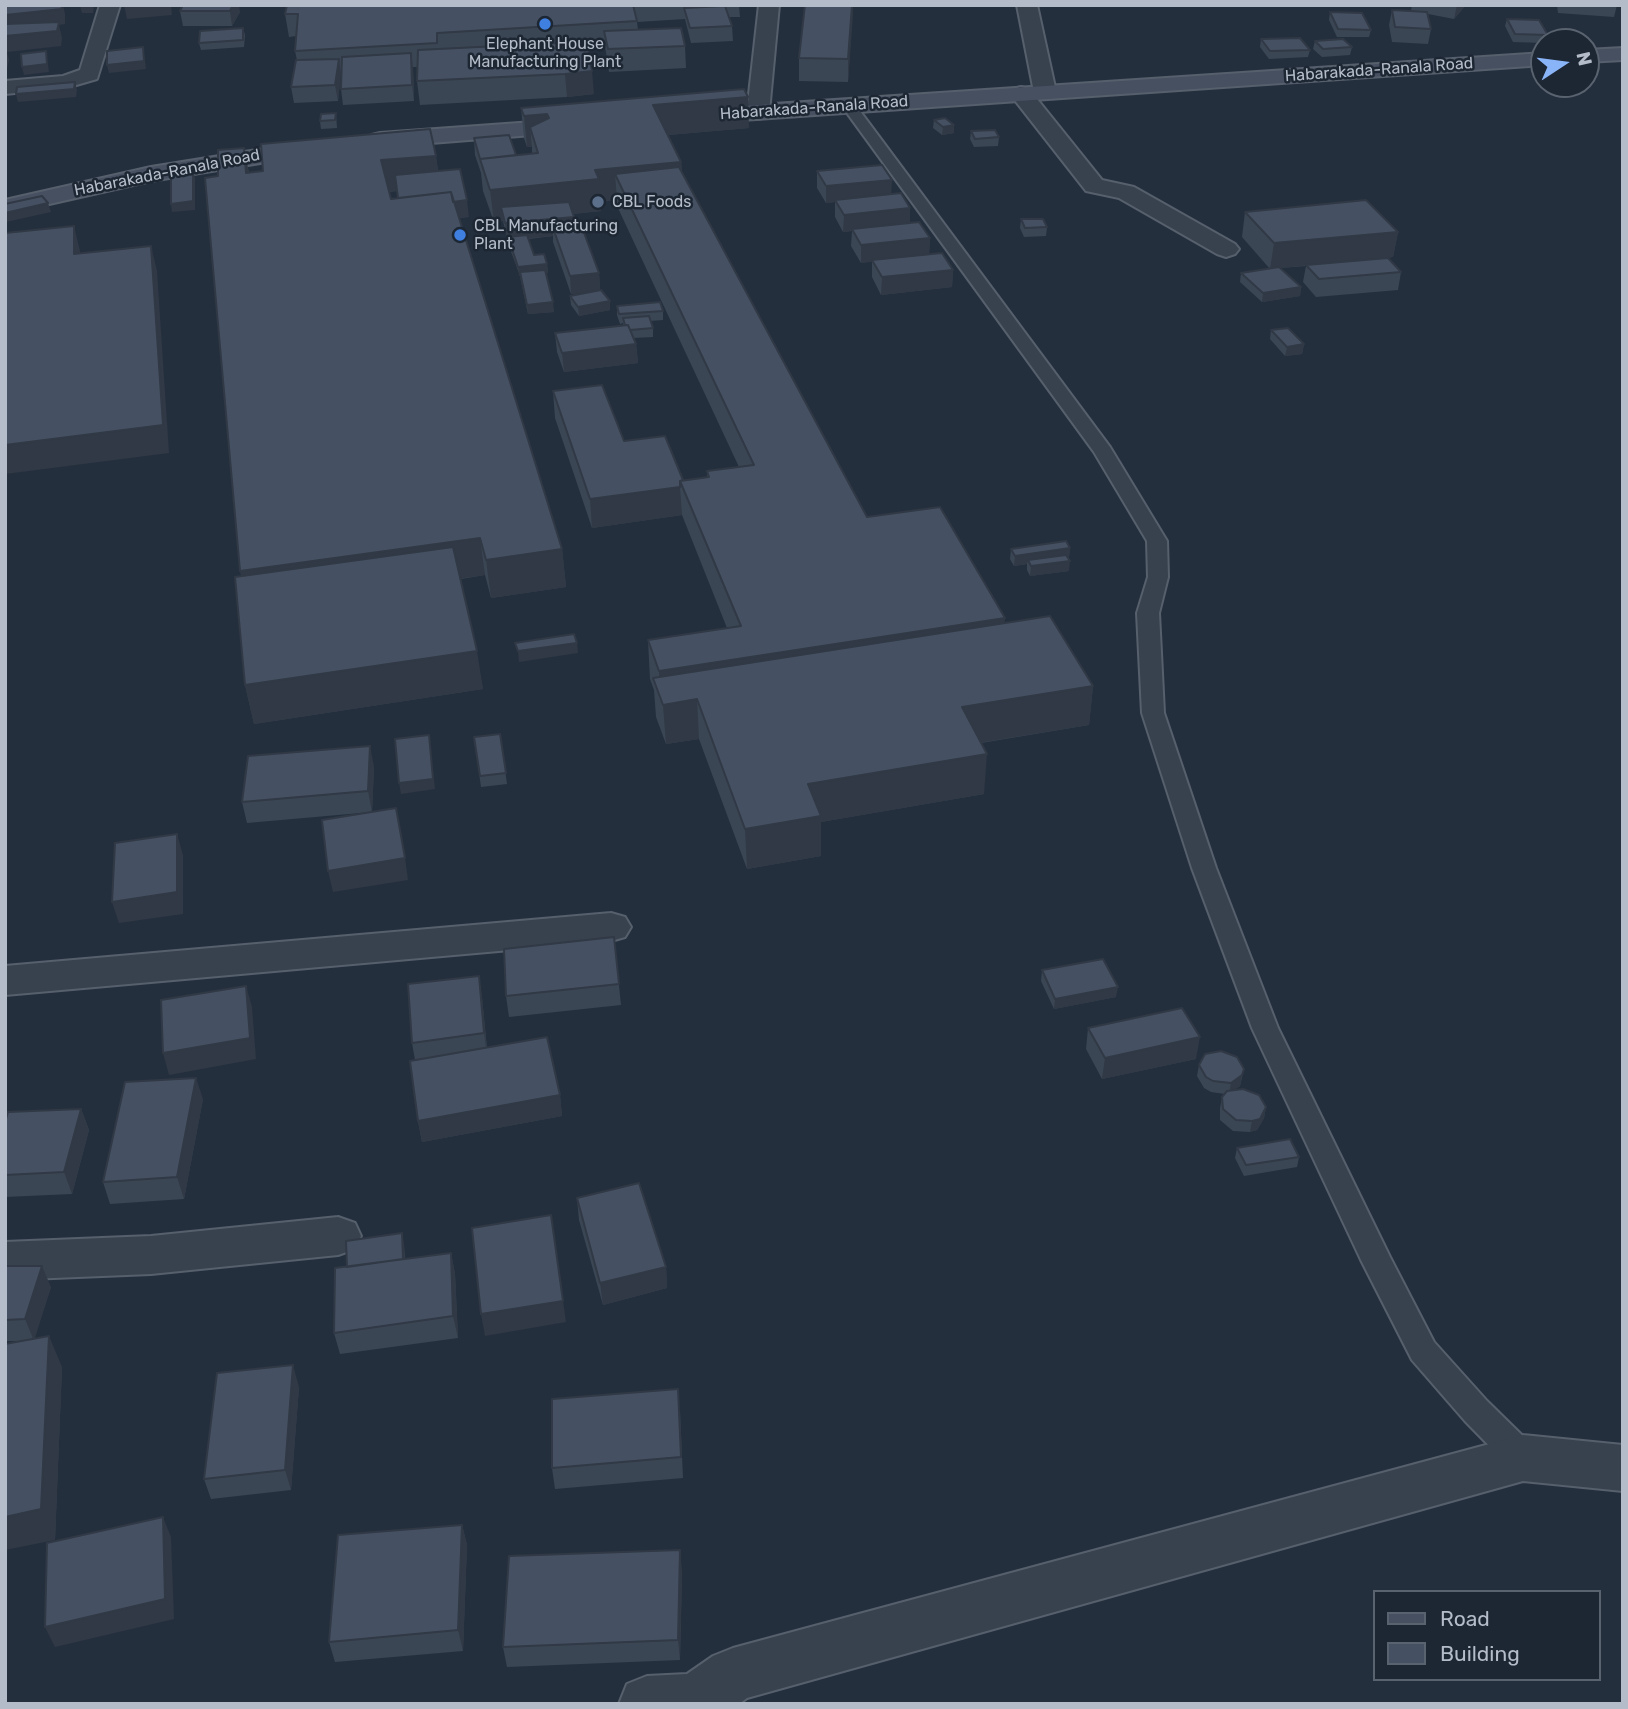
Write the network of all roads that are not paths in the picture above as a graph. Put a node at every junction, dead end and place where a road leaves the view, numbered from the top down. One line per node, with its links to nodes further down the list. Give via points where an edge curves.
1 (110, 5): 7 (street, via 89,74 66,82)
2 (769, 5): 10 (street)
3 (1027, 5): 8 (street)
4 (1623, 54): 5 (main road)
5 (1600, 55)
6 (1530, 60): 8 (main road, Habarakada-Ranala Road)
7 (5, 88)
8 (1033, 93): 9 (main road, Habarakada-Ranala Road); 16 (street, via 1094,186 1126,192)
9 (849, 106): 10 (main road, Habarakada-Ranala Road); 21 (lane, via 1103,450 1157,541 1158,577 1147,613 1153,713 1204,868 1265,1028 1423,1351)
10 (758, 112): 11 (main road, Habarakada-Ranala Road)
11 (676, 118)
12 (594, 124): 13 (main road)
13 (361, 141)
14 (334, 145): 15 (main road, Habarakada-Ranala Road, via 150,174)
15 (5, 207)
16 (1226, 248)
17 (611, 926): 18 (street)
18 (5, 981)
19 (338, 1236): 20 (street, via 151,1255)
20 (5, 1261)
21 (1523, 1458): 22 (street); 23 (street, via 733,1675)
22 (1623, 1468)
23 (677, 1703)

